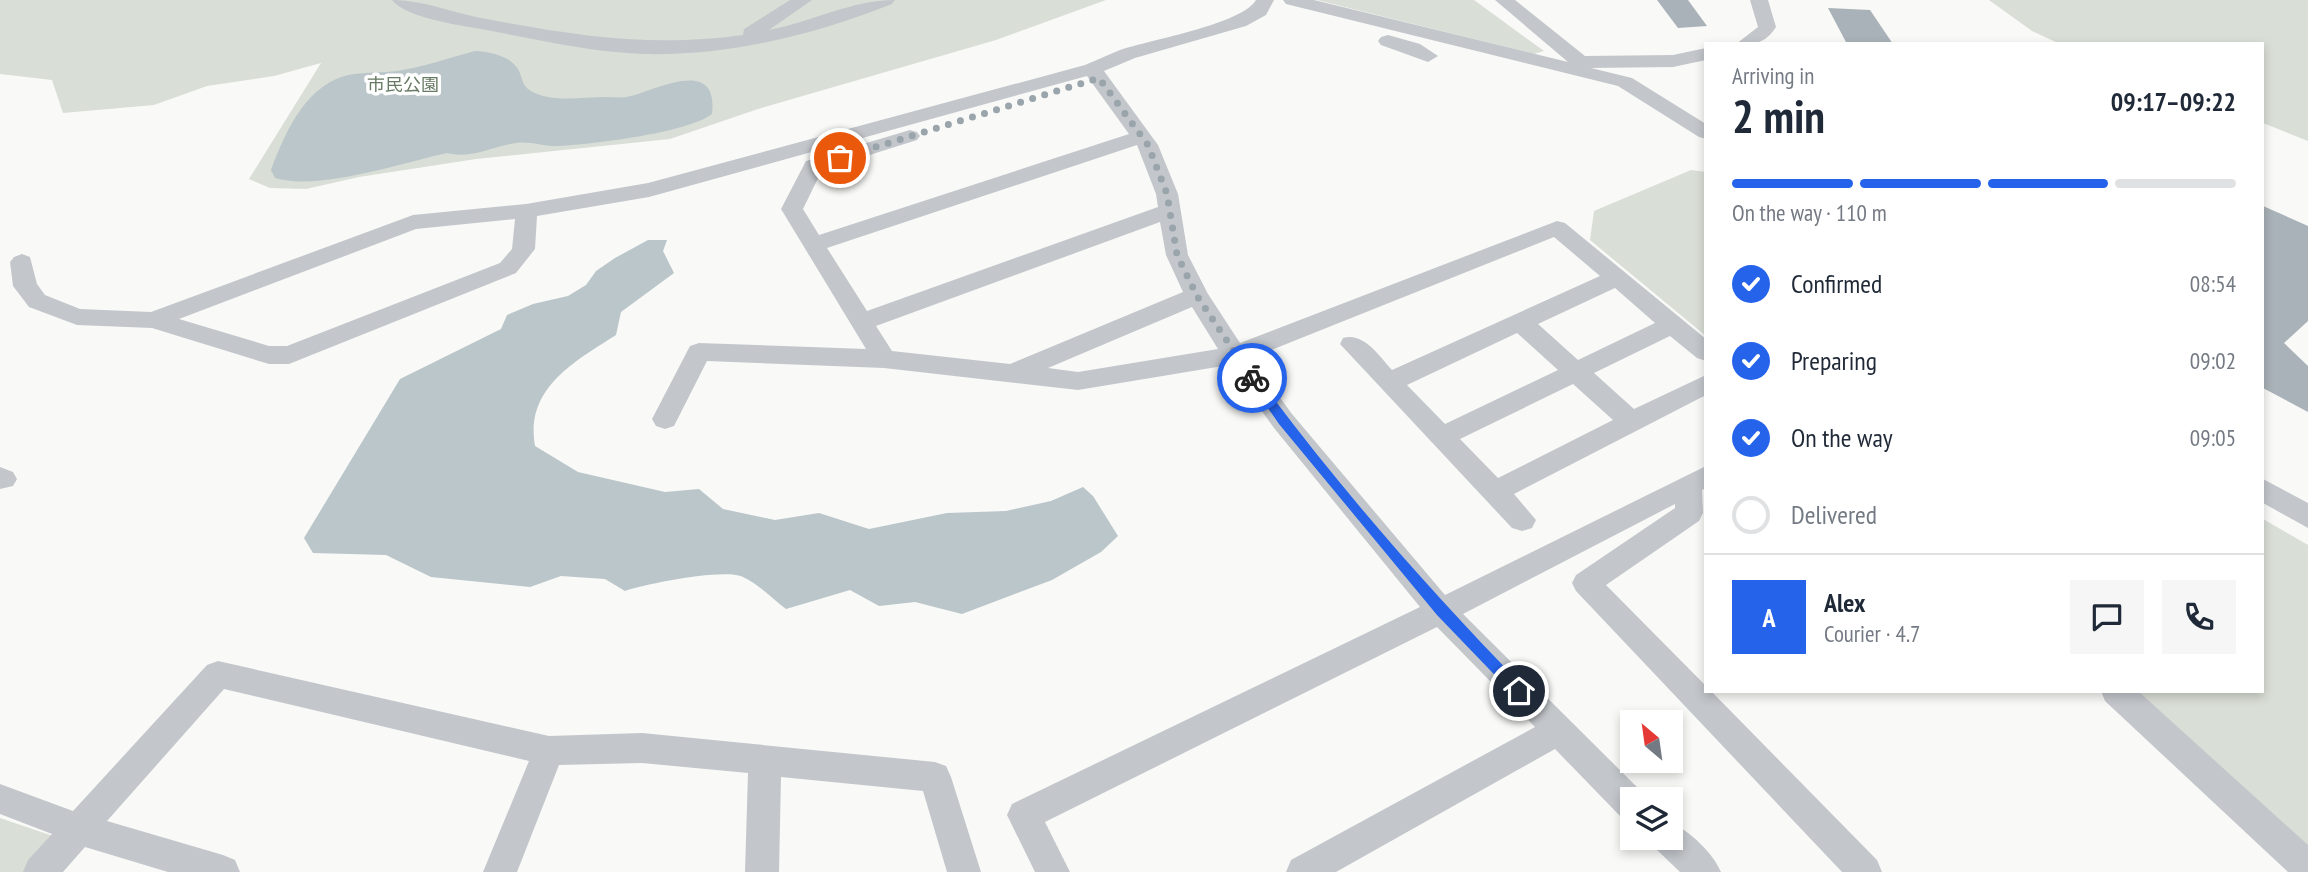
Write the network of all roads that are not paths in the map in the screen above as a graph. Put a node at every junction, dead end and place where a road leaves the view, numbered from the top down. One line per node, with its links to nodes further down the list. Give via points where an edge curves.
1 (401, 0): 8 (street, via 451,17 605,44 662,48)
2 (803, 0): 8 (street)
3 (887, 0): 8 (street, via 794,31)
4 (1292, 0): 13 (street)
5 (1504, 0): 12 (street)
6 (1759, 0): 9 (street, via 1767,26)
7 (1264, 3): 11 (street); 14 (street, via 1239,22 1128,54)
8 (742, 39)
9 (1748, 42)
10 (1704, 54): 12 (street, via 1673,61)
11 (1429, 56)
12 (1580, 62): 13 (street)
13 (1546, 64): 15 (street, via 1625,82)
14 (1096, 73): 16 (street); 17 (street, via 649,190); 19 (street, via 814,166 792,209)
15 (1704, 131)
16 (1141, 137): 18 (street, via 1148,145); 19 (street)
17 (526, 211): 23 (street, via 413,222); 23 (street, via 527,247 508,268 289,355 269,355)
18 (1170, 211): 22 (street, via 1177,255); 24 (street)
19 (814, 244): 24 (street)
20 (22, 262): 23 (street, via 25,286 37,301 77,317)
21 (1617, 278): 25 (street); 26 (street); 29 (street, via 1557,228)
22 (1197, 296): 29 (street); 32 (street)
23 (153, 320)
24 (861, 322): 30 (street)
25 (1520, 322): 31 (street); 33 (street)
26 (1673, 324): 28 (street); 31 (street)
27 (1352, 344): 33 (street)
28 (1704, 350)
29 (1235, 355): 32 (street, via 1078,381); 43 (street, via 1283,421)
30 (884, 359): 32 (street); 35 (street, via 699,352)
31 (1576, 372): 36 (street); 37 (street)
32 (1012, 373)
33 (1389, 382): 37 (street)
34 (1704, 385): 36 (street)
35 (665, 419)
36 (1632, 422): 40 (street)
37 (1442, 437): 40 (street)
38 (1697, 481): 43 (street); 61 (street, via 1689,513 1586,583)
39 (2264, 491): 41 (street)
40 (1495, 492): 42 (street)
41 (2308, 517)
42 (1522, 520)
43 (1441, 611): 45 (street); 58 (street, via 1024,815)
44 (2118, 693): 52 (street)
45 (1558, 731): 48 (street); 59 (street)
46 (550, 751): 47 (street, via 642,748); 50 (street, via 218,674); 55 (street)
47 (765, 760): 56 (street); 57 (street, via 935,777)
48 (1620, 793)
49 (0, 799): 50 (street)
50 (80, 829): 53 (street); 54 (street)
51 (1681, 850): 60 (street)
52 (2308, 868)
53 (40, 872)
54 (223, 872)
55 (500, 872)
56 (762, 872)
57 (964, 872)
58 (1053, 872)
59 (1303, 872)
60 (1704, 872)
61 (1865, 872)

